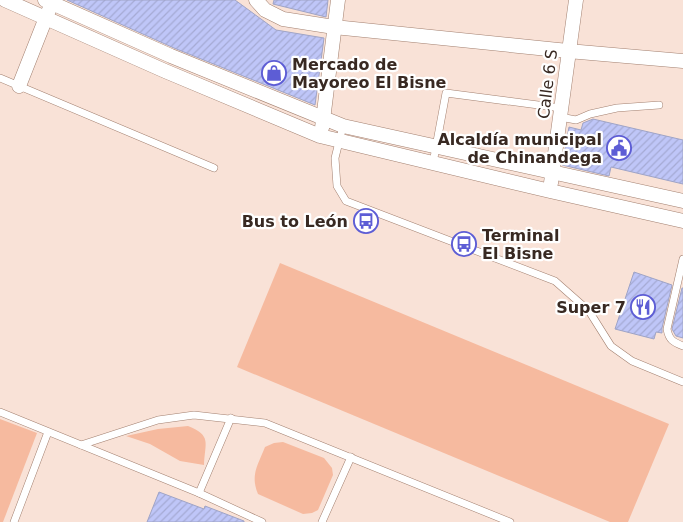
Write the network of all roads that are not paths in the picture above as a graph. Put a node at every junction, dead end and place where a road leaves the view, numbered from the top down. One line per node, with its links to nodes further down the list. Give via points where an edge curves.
1 (5, 0): 6 (street)
2 (256, 0): 7 (street, via 265,10 283,19)
3 (338, 0): 7 (street)
4 (576, 0): 8 (street, Calle 6 S)
5 (49, 1): 6 (street); 9 (street)
6 (46, 19): 11 (street); 13 (street)
7 (334, 27): 8 (street); 16 (street)
8 (568, 52): 10 (street); 15 (street, Calle 6 S)
9 (172, 56): 11 (street); 16 (street)
10 (683, 61)
11 (164, 71): 18 (street)
12 (0, 78): 13 (lane)
13 (19, 86): 22 (lane)
14 (659, 105): 15 (lane, via 618,108 576,120)
15 (560, 113): 20 (lane, via 446,93); 23 (street, Calle 6 S)
16 (324, 120): 17 (street); 18 (street)
17 (343, 126): 19 (lane); 20 (street)
18 (320, 136): 19 (street)
19 (339, 141): 21 (street); 29 (lane, via 335,158 337,186 346,201 555,281 589,311 611,346 632,361)
20 (436, 147): 21 (lane); 23 (street)
21 (432, 164): 24 (street)
22 (214, 168)
23 (553, 173): 24 (street, Calle 6 S); 25 (street)
24 (550, 191): 26 (street)
25 (683, 201)
26 (683, 222)
27 (683, 260): 28 (lane, via 667,329 673,342)
28 (683, 346)
29 (683, 382)
30 (0, 412): 32 (lane)
31 (231, 418): 33 (lane, via 194,415 158,420); 34 (lane, via 266,423); 35 (lane)
32 (48, 432): 33 (lane); 36 (lane)
33 (81, 445): 35 (lane)
34 (351, 458): 38 (lane); 39 (lane)
35 (198, 493): 37 (lane)
36 (14, 522)
37 (262, 522)
38 (322, 522)
39 (510, 522)

